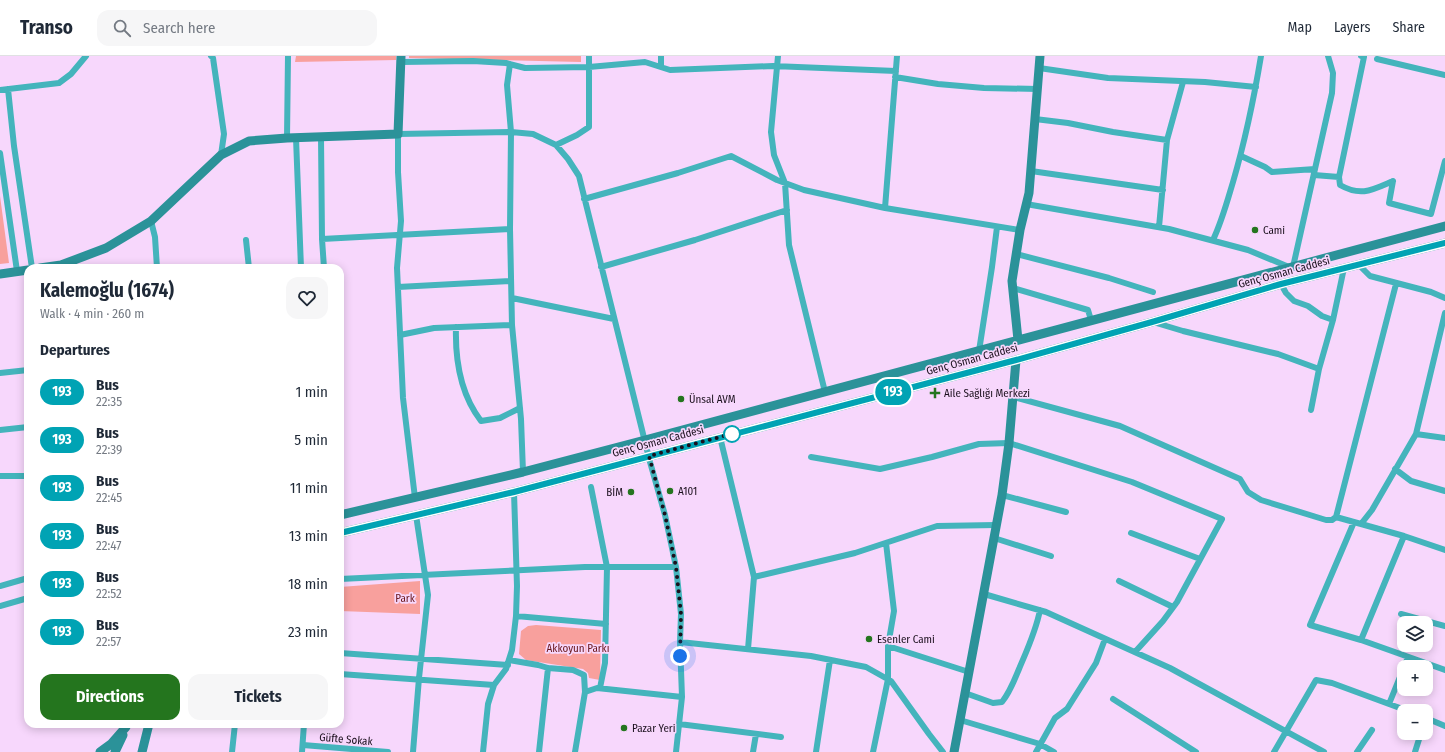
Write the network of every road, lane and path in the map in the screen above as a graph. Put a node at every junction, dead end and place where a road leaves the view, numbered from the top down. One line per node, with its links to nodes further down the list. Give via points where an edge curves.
1 (86, 56): 23 (street, via 71,74 59,83)
2 (288, 56): 30 (street)
3 (589, 56): 15 (street)
4 (661, 56): 16 (street)
5 (778, 56): 17 (street)
6 (897, 56): 19 (street)
7 (1040, 56): 18 (main road)
8 (1261, 56): 22 (street)
9 (1328, 56): 38 (street, via 1333,73 1332,93)
10 (1361, 56): 39 (street, via 1364,57)
11 (212, 57): 34 (street, via 224,134)
12 (401, 59): 14 (street); 28 (main road)
13 (1377, 60): 20 (street)
14 (510, 64): 15 (street, via 525,68); 27 (street, via 507,85)
15 (589, 66): 16 (street, via 645,62); 32 (street, via 589,127)
16 (661, 66): 17 (street, via 670,70)
17 (778, 66): 19 (street); 40 (street, via 772,132 774,156)
18 (1039, 68): 21 (street, via 1108,78); 24 (main road)
19 (896, 74): 24 (street, via 938,84); 44 (street)
20 (1445, 75)
21 (1183, 82): 22 (street); 31 (street)
22 (1256, 87): 35 (street)
23 (8, 89): 25 (street); 58 (street)
24 (1038, 89): 26 (main road)
25 (0, 90)
26 (1035, 119): 31 (street, via 1068,122); 37 (main road)
27 (511, 132): 28 (street); 32 (street, via 533,134); 50 (street)
28 (398, 134): 29 (main road); 52 (street, via 401,221)
29 (321, 137): 30 (main road); 53 (street)
30 (291, 138): 34 (main road, via 249,141); 62 (street)
31 (1167, 140): 41 (street)
32 (556, 145): 42 (street, via 579,176)
33 (0, 152): 69 (street)
34 (220, 155): 46 (main road)
35 (1241, 156): 38 (street, via 1272,172); 55 (street, via 1222,222)
36 (1445, 161): 39 (street, via 1431,214 1389,203 1393,181 1367,192 1348,190 1340,185)
37 (1031, 171): 41 (street); 43 (main road)
38 (1314, 172): 39 (street); 66 (street)
39 (1339, 176)
40 (785, 183): 42 (street, via 731,156); 44 (street, via 804,190); 45 (street)
41 (1163, 190): 49 (street)
42 (584, 199): 65 (street)
43 (1026, 204): 49 (street); 51 (main road)
44 (885, 208): 48 (street)
45 (787, 210): 65 (street); 93 (street, via 789,245)
46 (151, 220): 59 (main road, via 106,248); 60 (street)
47 (1445, 226): 66 (main road, Genç Osman Caddesi)
48 (997, 227): 51 (street); 88 (street)
49 (1159, 227): 55 (street)
50 (510, 229): 52 (street); 71 (street)
51 (1020, 230): 57 (main road)
52 (399, 235): 53 (street); 74 (street)
53 (322, 239): 63 (street)
54 (246, 240): 61 (street)
55 (1213, 240): 66 (street)
56 (1445, 243): 64 (main road, Genç Osman Caddesi)
57 (1016, 254): 75 (main road); 76 (street)
58 (31, 264)
59 (64, 264)
60 (157, 264)
61 (249, 264)
62 (301, 264)
63 (324, 264)
64 (1359, 265): 67 (main road, Genç Osman Caddesi); 73 (street, via 1370,276)
65 (601, 267): 80 (street)
66 (1292, 267): 81 (main road, Genç Osman Caddesi)
67 (1344, 268): 72 (main road, Genç Osman Caddesi); 82 (street)
68 (24, 270): 69 (main road)
69 (17, 271): 70 (main road)
70 (0, 274)
71 (511, 281): 74 (street); 77 (street)
72 (1281, 284): 82 (street, via 1294,301); 83 (main road, Genç Osman Caddesi)
73 (1396, 284): 78 (street); 118 (street)
74 (398, 287): 86 (street)
75 (1013, 288): 81 (street, via 1088,310); 87 (main road)
76 (1153, 292)
77 (512, 298): 80 (street); 84 (street)
78 (1445, 298)
79 (1445, 313): 99 (street)
80 (614, 319): 102 (street)
81 (1091, 320): 87 (main road, Genç Osman Caddesi)
82 (1333, 320): 90 (street)
83 (1152, 322): 89 (main road, Genç Osman Caddesi); 90 (street, via 1278,354)
84 (512, 325): 85 (street); 95 (street)
85 (456, 327): 86 (street); 95 (street, via 455,348 462,382 472,409 481,421 500,418)
86 (400, 334): 114 (street, via 403,398)
87 (1018, 340): 88 (main road, Genç Osman Caddesi)
88 (979, 351): 93 (main road, Genç Osman Caddesi)
89 (1016, 360): 94 (main road); 100 (main road, Genç Osman Caddesi)
90 (1319, 369): 96 (street)
91 (24, 370): 92 (street)
92 (0, 372)
93 (825, 392): 102 (main road, Genç Osman Caddesi)
94 (1014, 397): 103 (main road); 118 (street, via 1120,426 1240,480 1248,492 1261,500 1326,520)
95 (520, 408): 107 (street)
96 (1311, 410)
97 (24, 427): 98 (street)
98 (0, 430)
99 (1416, 434): 101 (street); 106 (street)
100 (720, 437): 104 (main road, Genç Osman Caddesi); 133 (street)
101 (1445, 438)
102 (645, 440): 104 (street); 107 (main road, Genç Osman Caddesi)
103 (1009, 443): 105 (street, via 978,444 880,469); 113 (main road); 128 (street, via 1132,482 1222,519)
104 (649, 456): 112 (main road, Genç Osman Caddesi); 130 (street)
105 (811, 457)
106 (1395, 470): 111 (street, via 1411,481); 119 (street, via 1372,510)
107 (524, 472): 114 (main road, Genç Osman Caddesi)
108 (0, 476): 109 (street)
109 (24, 476)
110 (592, 487): 129 (street)
111 (1445, 491)
112 (514, 492): 117 (main road, Genç Osman Caddesi); 131 (street)
113 (1002, 495): 115 (street); 120 (main road)
114 (415, 498): 116 (main road, Genç Osman Caddesi)
115 (1066, 512)
116 (344, 514)
117 (416, 516): 121 (main road, Genç Osman Caddesi); 132 (street)
118 (1336, 518): 119 (street)
119 (1357, 523): 123 (street); 148 (street, via 1310,625)
120 (996, 525): 124 (main road); 125 (street, via 937,526)
121 (344, 532)
122 (1131, 533): 128 (street)
123 (1404, 536): 126 (street); 148 (street)
124 (994, 538): 127 (street); 138 (main road)
125 (886, 543): 133 (street, via 856,553); 150 (street, via 894,611)
126 (1445, 550)
127 (1051, 556)
128 (1200, 559): 141 (street)
129 (607, 567): 130 (street); 131 (street); 145 (street)
130 (676, 567): 149 (street, via 681,614)
131 (516, 570): 132 (street); 144 (street)
132 (426, 575): 135 (street); 155 (street, via 428,595)
133 (754, 577): 151 (street)
134 (24, 579): 137 (street)
135 (344, 579)
136 (1118, 581): 141 (street)
137 (0, 586)
138 (984, 594): 142 (street); 160 (main road)
139 (24, 599): 140 (street)
140 (0, 606)
141 (1174, 607): 152 (street)
142 (1040, 610): 147 (street); 167 (street, via 1030,643 1002,702 993,703)
143 (1401, 614): 146 (street)
144 (516, 616): 145 (street); 157 (street)
145 (606, 624): 165 (street, via 605,663)
146 (1445, 626)
147 (1106, 639): 152 (street); 187 (street, via 1096,663 1067,709 1055,718)
148 (1361, 640): 154 (street)
149 (680, 642): 151 (street); 168 (street)
150 (888, 646): 160 (street); 163 (street)
151 (748, 649): 156 (street)
152 (1135, 652): 182 (street, via 1170,668)
153 (344, 653): 155 (street)
154 (1408, 657): 159 (street); 170 (street)
155 (421, 658): 157 (street); 162 (street)
156 (830, 660): 163 (street, via 866,667); 203 (street)
157 (509, 662): 158 (street); 164 (street)
158 (548, 668): 166 (street, via 573,670 584,675); 199 (street)
159 (1445, 670)
160 (969, 672): 167 (main road)
161 (344, 674): 162 (street)
162 (419, 678): 164 (street); 197 (street)
163 (888, 679): 204 (street); 205 (street)
164 (494, 685): 198 (street, via 488,704)
165 (598, 688): 166 (street); 168 (street)
166 (585, 692): 200 (street)
167 (965, 693): 172 (main road)
168 (682, 697): 174 (street)
169 (1113, 699): 209 (street)
170 (1389, 704): 171 (street); 182 (street, via 1332,683 1316,680)
171 (1397, 707)
172 (960, 720): 187 (street); 206 (main road)
173 (1433, 722): 175 (street)
174 (679, 724): 184 (street); 201 (street)
175 (1445, 726)
176 (124, 728): 190 (main road)
177 (126, 728): 191 (main road)
178 (148, 728): 183 (main road)
179 (234, 728): 194 (street)
180 (304, 728): 188 (street)
181 (1372, 730): 212 (street)
182 (1286, 731): 210 (street); 211 (street)
183 (147, 734): 192 (main road); 193 (main road)
184 (756, 734): 185 (street); 202 (street)
185 (781, 737)
186 (1419, 740): 213 (street)
187 (1040, 744): 207 (street); 208 (street)
188 (303, 745): 189 (street, Güfte Sokak); 195 (street)
189 (366, 751): 196 (street, Güfte Sokak)
190 (100, 752)
191 (115, 752)
192 (142, 752)
193 (147, 752)
194 (232, 752)
195 (302, 752)
196 (388, 752)
197 (414, 752)
198 (483, 752)
199 (539, 752)
200 (575, 752)
201 (676, 752)
202 (753, 752)
203 (816, 752)
204 (873, 752)
205 (943, 752)
206 (954, 752)
207 (1036, 752)
208 (1054, 752)
209 (1196, 752)
210 (1274, 752)
211 (1324, 752)
212 (1357, 752)
213 (1415, 752)

